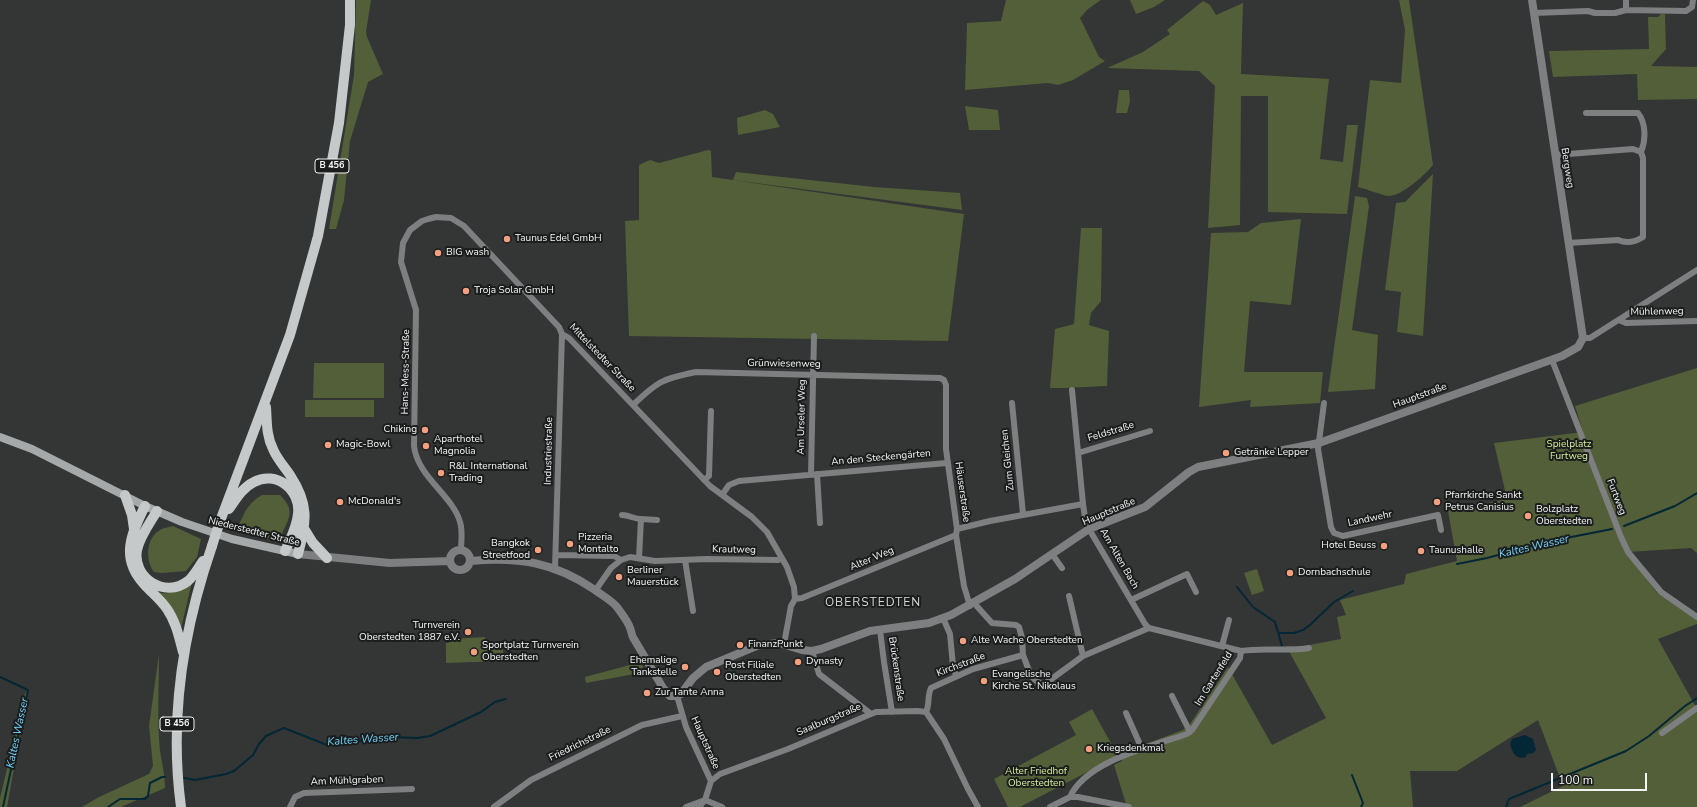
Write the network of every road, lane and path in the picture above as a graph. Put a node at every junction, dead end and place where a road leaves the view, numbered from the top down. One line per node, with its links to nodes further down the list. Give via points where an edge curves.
1 (350, 0): 22 (main road, B 456, via 350,26 339,124 318,236 298,310)
2 (1532, 0): 6 (street, Bergweg)
3 (1626, 0): 5 (street)
4 (1693, 0): 5 (street, via 1692,7 1686,11)
5 (1626, 10): 6 (street, via 1615,13)
6 (1534, 13): 9 (street, Bergweg)
7 (1586, 113): 8 (street, via 1638,113 1643,124 1644,144)
8 (1641, 152): 9 (street, via 1633,149); 11 (street, via 1643,237 1631,242 1618,240)
9 (1555, 155): 11 (street, Bergweg)
10 (451, 218): 15 (street, Mittelstedter Straße, via 464,226 559,326); 51 (street, Hans-Mess-Straße, via 436,216 422,221 410,230 403,243 401,262 416,310 416,455 458,516 461,525)
11 (1568, 243): 17 (street, Bergweg)
12 (1697, 270): 13 (street, Hauptstraße)
13 (1619, 320): 14 (street, Mühlenweg, via 1626,323); 17 (street, Hauptstraße, via 1590,338)
14 (1697, 321)
15 (562, 334): 25 (street, Mittelstedter Straße, via 569,338); 55 (street, Industriestraße)
16 (814, 336): 19 (street, Am Urseler Weg)
17 (1583, 338): 18 (street, Hauptstraße, via 1578,347)
18 (1552, 360): 29 (street, Hauptstraße); 72 (street, Furtweg, via 1628,552 1661,592)
19 (813, 375): 20 (street, Grünwiesenweg); 25 (street, Grünwiesenweg, via 696,372 660,381); 32 (street, Am Urseler Weg)
20 (944, 380): 31 (street, Häuserstraße)
21 (1072, 390): 30 (street, Feldstraße)
22 (266, 402): 44 (main road, B 456); 47 (main road, via 267,431 272,448 301,495 305,512)
23 (1012, 403): 39 (street, Zum Gleichen)
24 (1324, 403): 29 (street)
25 (633, 405): 33 (street, Mittelstedter Straße)
26 (711, 411): 33 (street, via 709,476)
27 (1150, 431): 30 (street, Feldstraße)
28 (0, 437): 34 (main road, Niederstedter Straße, via 32,449)
29 (1318, 443): 46 (street, Hauptstraße, via 1198,467 1145,507); 48 (street, Landwehr, via 1327,506 1334,533 1343,536 1438,515)
30 (1078, 453): 36 (street, Feldstraße)
31 (947, 463): 32 (street, An den Steckengärten); 49 (street, Häuserstraße)
32 (814, 474): 35 (street, An den Steckengärten, via 739,481 729,485); 43 (street)
33 (704, 480): 35 (street, Mittelstedter Straße)
34 (125, 495): 37 (main road, Niederstedter Straße); 45 (main road)
35 (722, 495): 58 (street, Mittelstedter Straße, via 763,527)
36 (1083, 504): 39 (street, Alter Weg); 46 (street, Feldstraße)
37 (145, 506): 38 (main road, Niederstedter Straße); 45 (main road)
38 (157, 511): 50 (main road, via 137,549 138,567 155,586 172,588 189,581); 52 (main road, Niederstedter Straße, via 206,531)
39 (1023, 514): 49 (street, Alter Weg)
40 (622, 515): 41 (street)
41 (641, 519): 42 (street); 57 (street)
42 (657, 520)
43 (820, 523)
44 (219, 524): 50 (main road, B 456, bridge); 52 (main road, via 246,486 264,479 280,481 292,490 298,509 297,521)
45 (134, 529): 83 (main road, via 130,549 133,568 172,616)
46 (1089, 529): 54 (street, Hauptstraße); 69 (street, Am Alten Bach)
47 (305, 530): 53 (main road); 56 (main road)
48 (1441, 530)
49 (957, 532): 68 (street, Alter Weg, via 809,596); 70 (street, Häuserstraße, via 964,586)
50 (212, 546): 83 (main road, B 456, via 197,594)
51 (461, 550): 61 (street, via 453,553); 62 (street, via 468,554)
52 (285, 552): 53 (main road, Niederstedter Straße)
53 (298, 554): 56 (street, Niederstedter Straße)
54 (1052, 554): 64 (street); 70 (street, Hauptstraße)
55 (556, 555): 59 (street, Krautweg, via 614,556); 63 (street, Industriestraße)
56 (327, 558): 61 (street, Niederstedter Straße, via 390,563)
57 (640, 558): 59 (street, Krautweg); 60 (street, Krautweg, via 655,561)
58 (782, 558): 60 (street, Krautweg); 68 (street, Mittelstedter Straße, via 793,581)
59 (620, 560): 65 (street, via 610,568)
60 (685, 560): 71 (street)
61 (450, 561): 62 (street, Niederstedter Straße, via 453,567 459,570 465,569)
62 (470, 561): 63 (street, Niederstedter Straße, via 506,559)
63 (555, 568): 65 (street, Niederstedter Straße)
64 (1062, 568)
65 (595, 591): 86 (street, Niederstedter Straße, via 617,608 663,688 670,696)
66 (1196, 592): 69 (street, Am Alten Bach, via 1188,574)
67 (1069, 596): 84 (street)
68 (795, 599): 77 (street, Mittelstedter Straße, via 791,606)
69 (1131, 600): 75 (street, Am Alten Bach)
70 (972, 604): 73 (street, Hauptstraße); 82 (street, via 992,623 1020,627)
71 (693, 611)
72 (1697, 617)
73 (944, 618): 76 (street, Hauptstraße, via 929,623); 85 (street, via 950,634)
74 (1230, 620): 78 (street)
75 (1149, 628): 78 (street); 84 (street)
76 (880, 630): 80 (street, Hauptstraße, via 863,633); 89 (street, Brückenstraße)
77 (784, 644): 80 (street, Hauptstraße); 86 (street, Hauptstraße, via 759,645 712,663 699,672)
78 (1222, 646): 81 (street)
79 (1309, 648): 81 (street, Im Gartenfeld)
80 (812, 651): 92 (street, via 818,672)
81 (1241, 651): 94 (street, Im Gartenfeld, via 1240,658)
82 (1024, 655): 84 (street, via 1035,681 1040,684 1046,683); 85 (street, Kirchstraße)
83 (184, 656): 101 (main road, B 456, via 179,683 176,730 176,765)
84 (1082, 656)
85 (956, 676): 90 (street, Kirchstraße, via 931,688)
86 (677, 696): 93 (street, Hauptstraße)
87 (1172, 696): 94 (street)
88 (1697, 708): 95 (street)
89 (892, 712): 90 (street, Saalburgstraße); 92 (street, Saalburgstraße)
90 (926, 712): 107 (street, via 944,739)
91 (1126, 713): 96 (street)
92 (871, 714): 97 (street, Saalburgstraße, via 788,749 726,771)
93 (682, 716): 97 (street, Hauptstraße); 103 (street, Friedrichstraße, via 642,725 531,780)
94 (1190, 732): 96 (street)
95 (1662, 733)
96 (1142, 749): 99 (street, via 1089,774)
97 (711, 781): 100 (street, Hauptstraße)
98 (412, 789): 102 (street, Am Mühlgraben, via 304,793 295,797)
99 (1070, 797): 108 (street); 109 (street)
100 (705, 800): 104 (street); 105 (street); 106 (street)
101 (181, 807)
102 (290, 807)
103 (494, 807)
104 (686, 807)
105 (699, 807)
106 (722, 807)
107 (978, 807)
108 (1050, 807)
109 (1129, 807)

